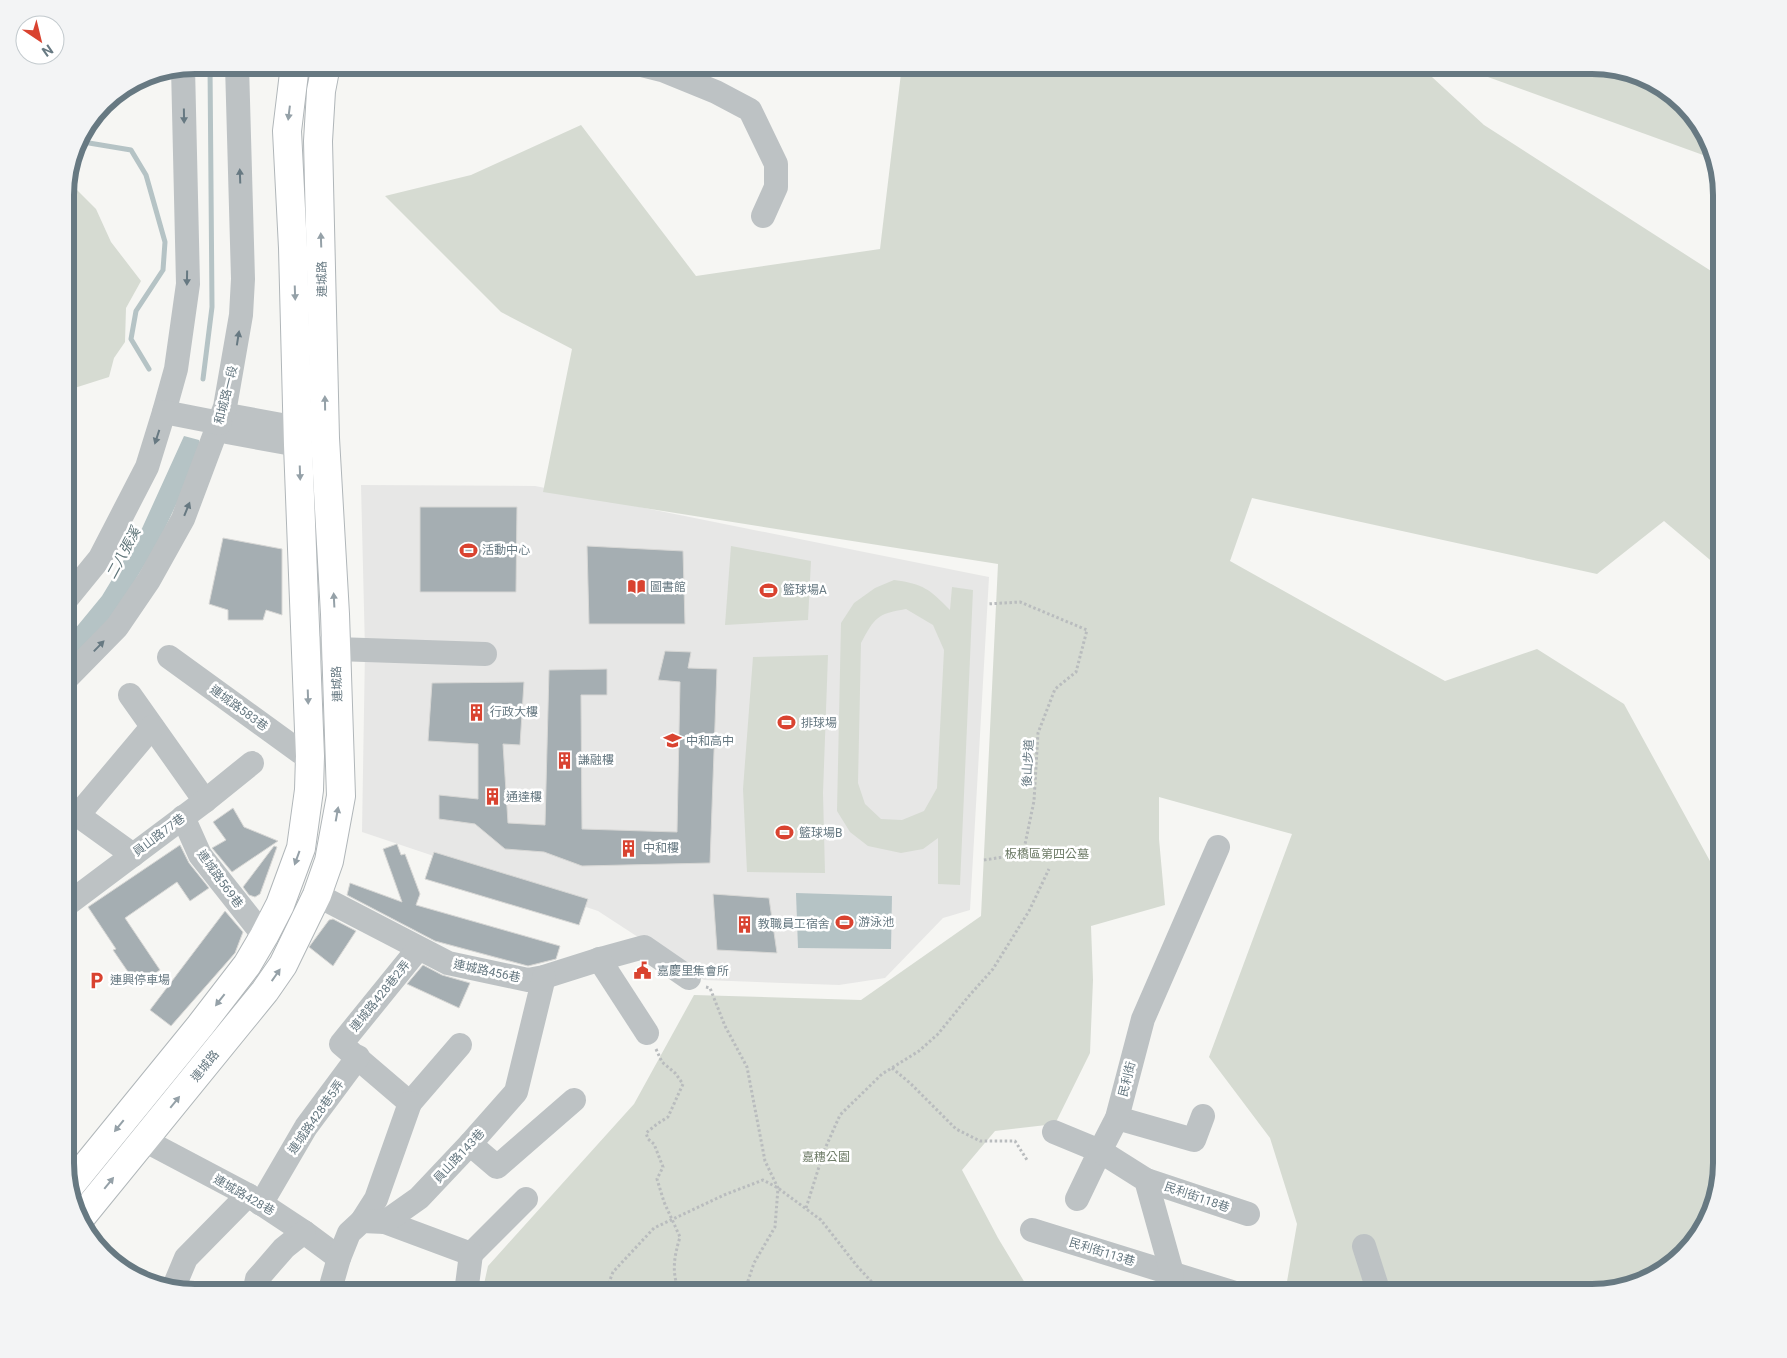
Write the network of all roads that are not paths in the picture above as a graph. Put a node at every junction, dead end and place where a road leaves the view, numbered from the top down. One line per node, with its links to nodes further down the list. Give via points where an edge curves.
1 (183, 74): 7 (street, one-way to 7, via 188,284 176,369)
2 (237, 74): 8 (street, 和城路一段, one-way to 2, via 232,375 243,279)
3 (294, 74): 9 (main road, one-way to 9, via 287,131 294,248)
4 (324, 74): 10 (main road, 連城路, one-way to 4, via 318,141)
5 (672, 74): 6 (street, via 750,110 776,164 776,187)
6 (763, 216)
7 (164, 412): 8 (street, bridge); 11 (street, one-way to 11, via 147,467 100,558)
8 (220, 423): 9 (street, via 233,416); 16 (street, 和城路一段, one-way to 8, via 117,627 150,580 183,519)
9 (298, 436): 10 (street); 12 (main road, one-way to 12)
10 (325, 438): 13 (main road, 連城路, one-way to 10)
11 (74, 590)
12 (306, 648): 13 (street); 19 (main road, one-way to 19)
13 (336, 649): 14 (street); 27 (main road, 連城路, one-way to 13, via 329,861 341,796)
14 (485, 654)
15 (169, 657): 19 (street, 連城路583巷)
16 (74, 671)
17 (130, 695): 18 (street)
18 (152, 727): 21 (street); 22 (street)
19 (310, 756): 29 (main road, one-way to 29, via 301,848 280,905)
20 (252, 763): 21 (street, 員山路77巷)
21 (205, 801): 24 (street, 員山路77巷)
22 (74, 809)
23 (74, 812): 26 (street)
24 (183, 817): 26 (street, 員山路77巷); 29 (street, 連城路569巷, via 200,855)
25 (1218, 847): 40 (street, 民利街, via 1142,1019)
26 (133, 855): 28 (street, 員山路77巷)
27 (316, 895): 30 (street, 連城路456巷); 42 (main road, 連城路, one-way to 27, via 283,965)
28 (74, 899)
29 (264, 936): 45 (main road, one-way to 45, via 247,965 200,1026)
30 (418, 949): 32 (street, 連城路456巷, via 448,963 528,980); 36 (street, 連城路428巷2弄)
31 (599, 959): 32 (street, 連城路456巷); 33 (street, 連城路456巷, via 644,947); 34 (street)
32 (544, 977): 43 (street, 員山路143巷, via 516,1092)
33 (689, 978)
34 (647, 1033)
35 (460, 1045): 38 (street)
36 (350, 1051): 38 (street); 47 (street, 連城路428巷5弄, via 306,1127)
37 (574, 1100): 43 (street, via 497,1167)
38 (410, 1103): 52 (street, via 376,1199)
39 (1202, 1116): 40 (street, via 1194,1140)
40 (1117, 1118): 44 (street, 民利街)
41 (1054, 1132): 44 (street)
42 (144, 1140): 47 (street, 連城路428巷); 50 (main road, 連城路, one-way to 42)
43 (470, 1144): 53 (street, 員山路143巷, via 419,1198)
44 (1100, 1151): 46 (street); 49 (street, 民利街)
45 (75, 1180)
46 (1146, 1180): 51 (street, 民利街118巷); 60 (street)
47 (255, 1199): 55 (street, 連城路428巷); 59 (street, 連城路428巷5弄, via 186,1258)
48 (526, 1199): 57 (street)
49 (1077, 1199)
50 (84, 1213)
51 (1248, 1214)
52 (362, 1221): 53 (street); 58 (street, via 349,1233)
53 (385, 1222): 57 (street)
54 (1032, 1230): 60 (street, 民利街113巷)
55 (304, 1232): 58 (street, 連城路428巷); 61 (street, via 284,1248)
56 (1364, 1246): 65 (street)
57 (471, 1254): 64 (street)
58 (339, 1258): 62 (street); 63 (street)
59 (176, 1282)
60 (1171, 1283)
61 (256, 1284)
62 (332, 1284)
63 (345, 1284)
64 (467, 1284)
65 (1376, 1284)

